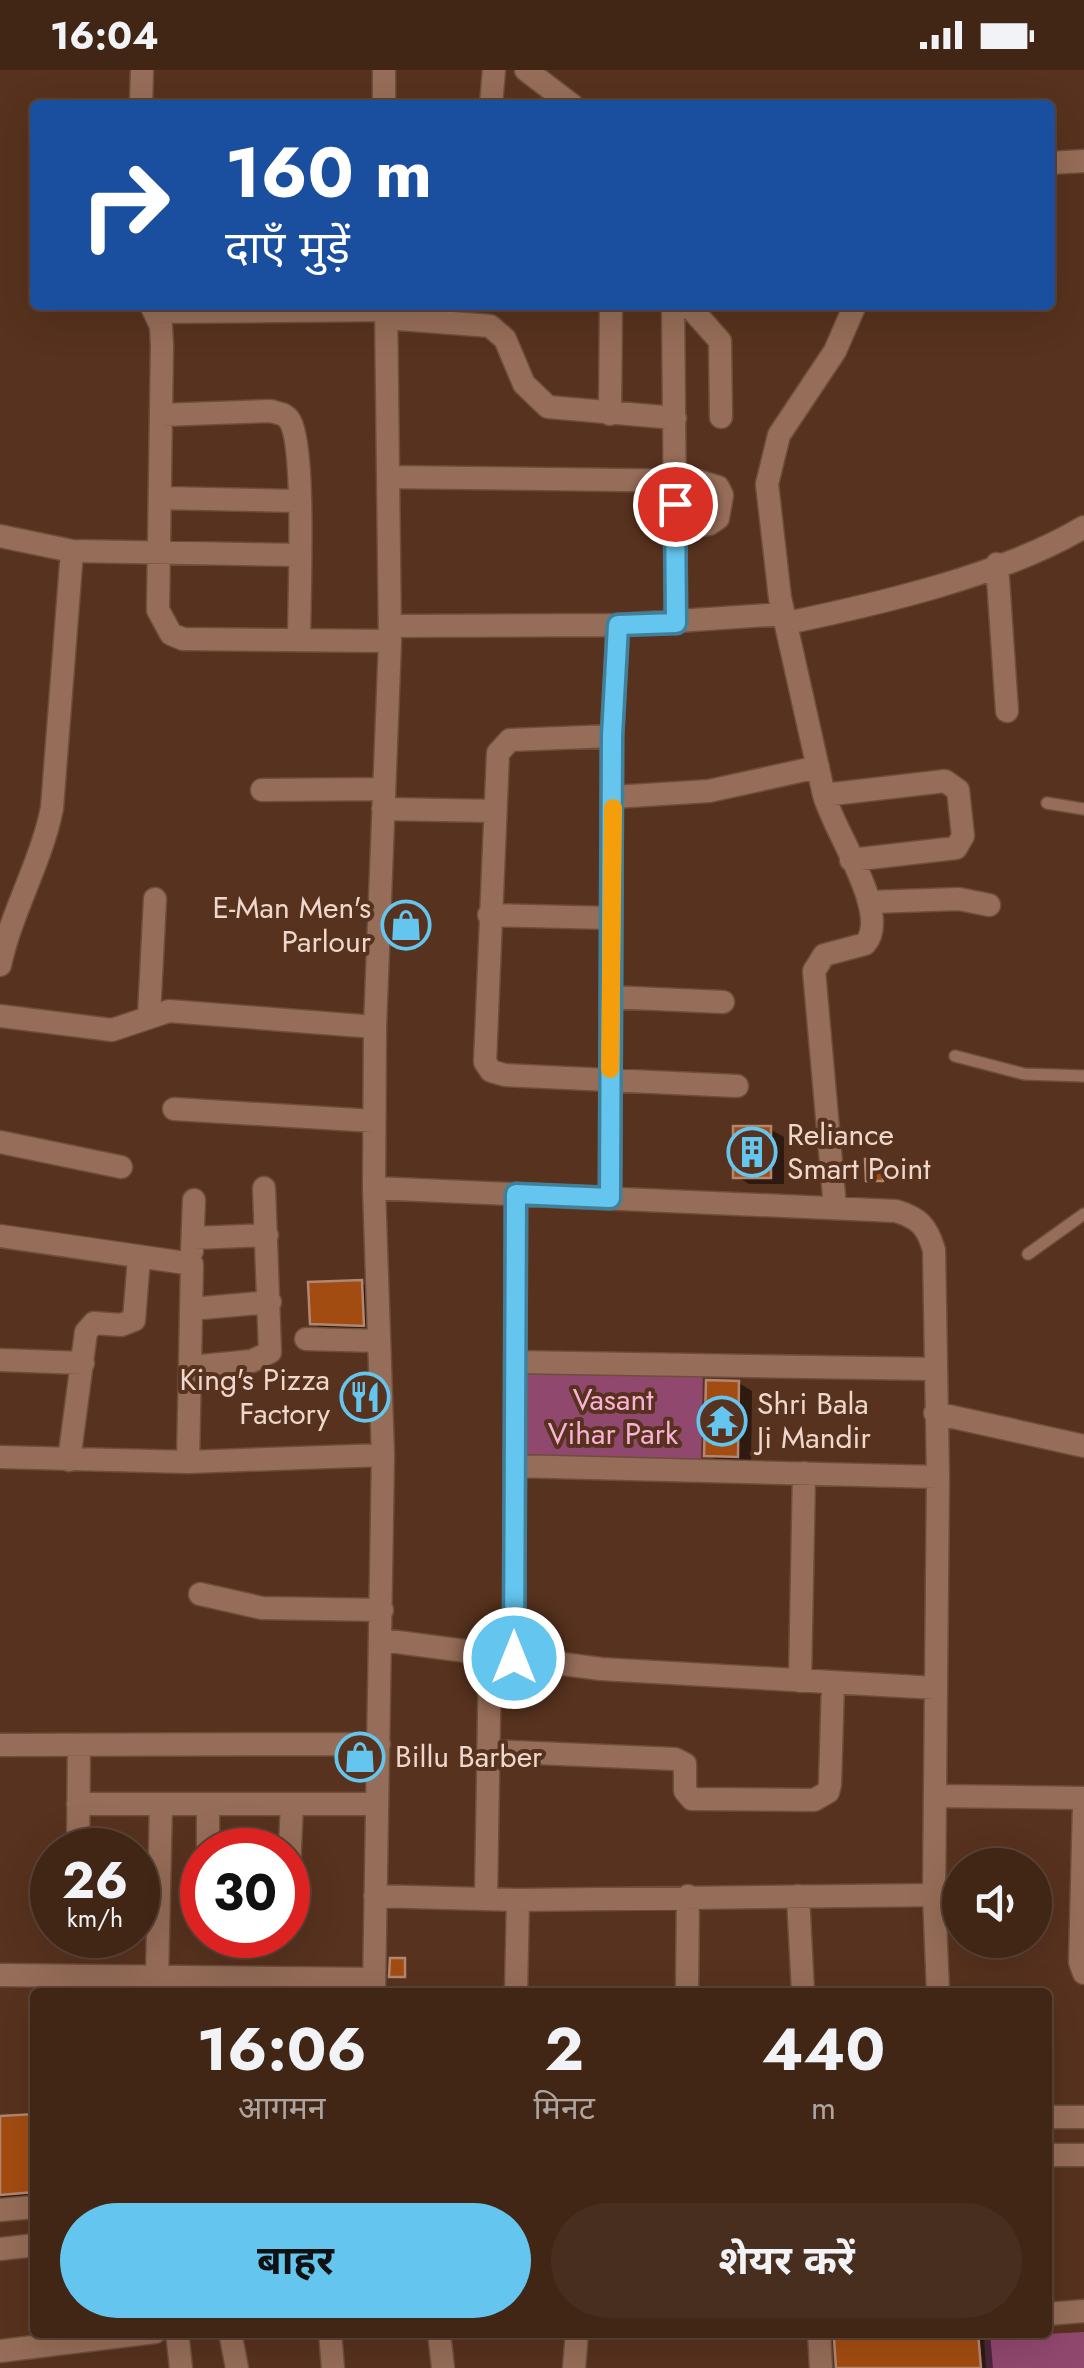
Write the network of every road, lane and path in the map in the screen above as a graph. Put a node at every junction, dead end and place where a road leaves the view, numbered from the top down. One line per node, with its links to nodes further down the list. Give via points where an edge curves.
1 (142, 70): 5 (street)
2 (384, 70): 6 (street)
3 (494, 70): 7 (street)
4 (526, 70): 8 (street)
5 (141, 100)
6 (384, 100)
7 (491, 100)
8 (565, 100)
9 (1084, 162): 10 (street)
10 (1055, 164)
11 (153, 310): 18 (street, via 162,346)
12 (308, 310): 17 (street)
13 (611, 310): 19 (street)
14 (673, 310): 20 (street)
15 (692, 310): 21 (street, via 720,342)
16 (853, 310): 33 (street, via 771,460 769,527)
17 (386, 311): 19 (street, via 490,326 505,338 538,400 556,410); 22 (street)
18 (161, 414): 24 (street); 25 (street, via 284,414 294,432)
19 (610, 414): 20 (street)
20 (674, 418): 23 (street)
21 (721, 418)
22 (388, 477): 23 (street); 36 (street)
23 (675, 481): 27 (street); 27 (street, via 710,482 722,495 718,518 710,524)
24 (160, 498): 25 (street); 30 (street)
25 (298, 501): 31 (street)
26 (1084, 527): 32 (street)
27 (676, 528): 34 (street)
28 (0, 536): 29 (street)
29 (72, 552): 30 (street); 54 (street, via 52,808)
30 (159, 554): 31 (street); 37 (street, via 158,610 171,634)
31 (298, 555): 37 (street)
32 (997, 564): 33 (street, via 880,602); 38 (street)
33 (785, 619): 34 (street); 40 (street)
34 (676, 623): 35 (street)
35 (618, 625): 36 (street); 39 (street)
36 (390, 634): 37 (street); 44 (street)
37 (300, 640)
38 (1007, 712)
39 (612, 736): 43 (street); 47 (street, via 503,744)
40 (818, 767): 42 (street); 43 (street, via 708,791)
41 (262, 790): 44 (street)
42 (824, 795): 48 (street); 48 (street, via 945,781 958,790 963,836 956,848)
43 (614, 798): 53 (street)
44 (384, 799): 47 (street); 59 (street)
45 (1046, 803): 46 (lane)
46 (1084, 809)
47 (495, 811): 52 (street)
48 (851, 860): 50 (street)
49 (155, 899): 57 (street)
50 (870, 902): 51 (street, via 959,899); 73 (street, via 871,938 824,956 814,971)
51 (989, 905)
52 (489, 915): 53 (street); 62 (street, via 485,1062 491,1071)
53 (611, 918): 55 (street)
54 (0, 965)
55 (611, 997): 56 (street); 62 (street)
56 (723, 1002)
57 (149, 1015): 58 (street, via 112,1030); 59 (street)
58 (0, 1016)
59 (375, 1026): 65 (street)
60 (956, 1056): 61 (lane, via 1024,1074)
61 (1084, 1076)
62 (610, 1082): 63 (street); 71 (street)
63 (737, 1086)
64 (174, 1108): 65 (street)
65 (374, 1120): 69 (street)
66 (0, 1142): 67 (street)
67 (121, 1167)
68 (264, 1188): 75 (street)
69 (374, 1188): 70 (street); 84 (street)
70 (516, 1194): 71 (street); 86 (street)
71 (610, 1198): 73 (street)
72 (194, 1200): 77 (street)
73 (835, 1206): 89 (street, via 896,1211 916,1217 928,1231 934,1250)
74 (1084, 1214): 78 (lane)
75 (266, 1235): 77 (street); 81 (street)
76 (0, 1236): 79 (street)
77 (193, 1238): 80 (street)
78 (1028, 1254)
79 (139, 1258): 80 (street); 87 (street, via 134,1320 90,1325)
80 (192, 1264): 82 (street)
81 (270, 1302): 82 (street); 88 (street, via 272,1340 263,1357)
82 (191, 1309): 88 (street)
83 (306, 1339): 84 (street)
84 (380, 1340): 92 (street)
85 (0, 1360): 87 (street)
86 (516, 1362): 89 (street); 96 (street)
87 (83, 1363): 94 (street)
88 (190, 1368): 95 (street)
89 (934, 1369): 90 (street)
90 (935, 1413): 91 (street); 98 (street)
91 (1084, 1446)
92 (384, 1455): 95 (street); 100 (street)
93 (0, 1457): 94 (street)
94 (69, 1460): 95 (street)
95 (188, 1462)
96 (515, 1466): 97 (street); 102 (street)
97 (804, 1473): 98 (street); 103 (street)
98 (938, 1477): 105 (street)
99 (200, 1594): 100 (street, via 262,1608)
100 (382, 1610): 101 (street)
101 (382, 1640): 102 (street); 106 (street)
102 (502, 1656): 103 (street); 109 (street)
103 (800, 1680): 104 (street)
104 (833, 1682): 105 (street); 109 (street, via 830,1784 814,1800 692,1800 684,1764 675,1759)
105 (936, 1688): 110 (street)
106 (379, 1744): 108 (street); 116 (street)
107 (0, 1745): 108 (street)
108 (79, 1745): 112 (street)
109 (488, 1751): 126 (street)
110 (935, 1796): 111 (street); 122 (street)
111 (1084, 1798)
112 (78, 1804): 113 (street); 118 (street)
113 (161, 1804): 114 (street); 119 (street)
114 (208, 1804): 115 (street); 120 (street)
115 (292, 1804): 116 (street); 121 (street)
116 (377, 1804): 123 (street)
117 (1084, 1806): 128 (street)
118 (78, 1828)
119 (158, 1828)
120 (208, 1828)
121 (291, 1828)
122 (934, 1895): 125 (street); 137 (street)
123 (375, 1896): 126 (street); 133 (street)
124 (688, 1896): 125 (street); 127 (street); 135 (street)
125 (798, 1896): 136 (street)
126 (486, 1897): 127 (street)
127 (518, 1900): 134 (street)
128 (1083, 1905): 130 (street)
129 (155, 1958): 132 (street)
130 (1084, 1973)
131 (0, 1975): 132 (street)
132 (157, 1977): 133 (street)
133 (373, 1986)
134 (516, 1988)
135 (688, 1988)
136 (802, 1988)
137 (938, 1988)
138 (1052, 2117): 139 (street)
139 (1084, 2117)
140 (1084, 2155): 141 (street)
141 (1052, 2156)
142 (30, 2207): 143 (street)
143 (0, 2210)
144 (30, 2246): 145 (street)
145 (0, 2249)
146 (1084, 2310): 147 (street)
147 (1052, 2314)
148 (130, 2338): 156 (street)
149 (178, 2338): 157 (street)
150 (231, 2338): 158 (street)
151 (330, 2338): 159 (street)
152 (440, 2338): 160 (street)
153 (577, 2338): 161 (street)
154 (819, 2338): 162 (street)
155 (0, 2351): 156 (street)
156 (49, 2357)
157 (180, 2368)
158 (236, 2368)
159 (333, 2368)
160 (444, 2368)
161 (574, 2368)
162 (821, 2368)

